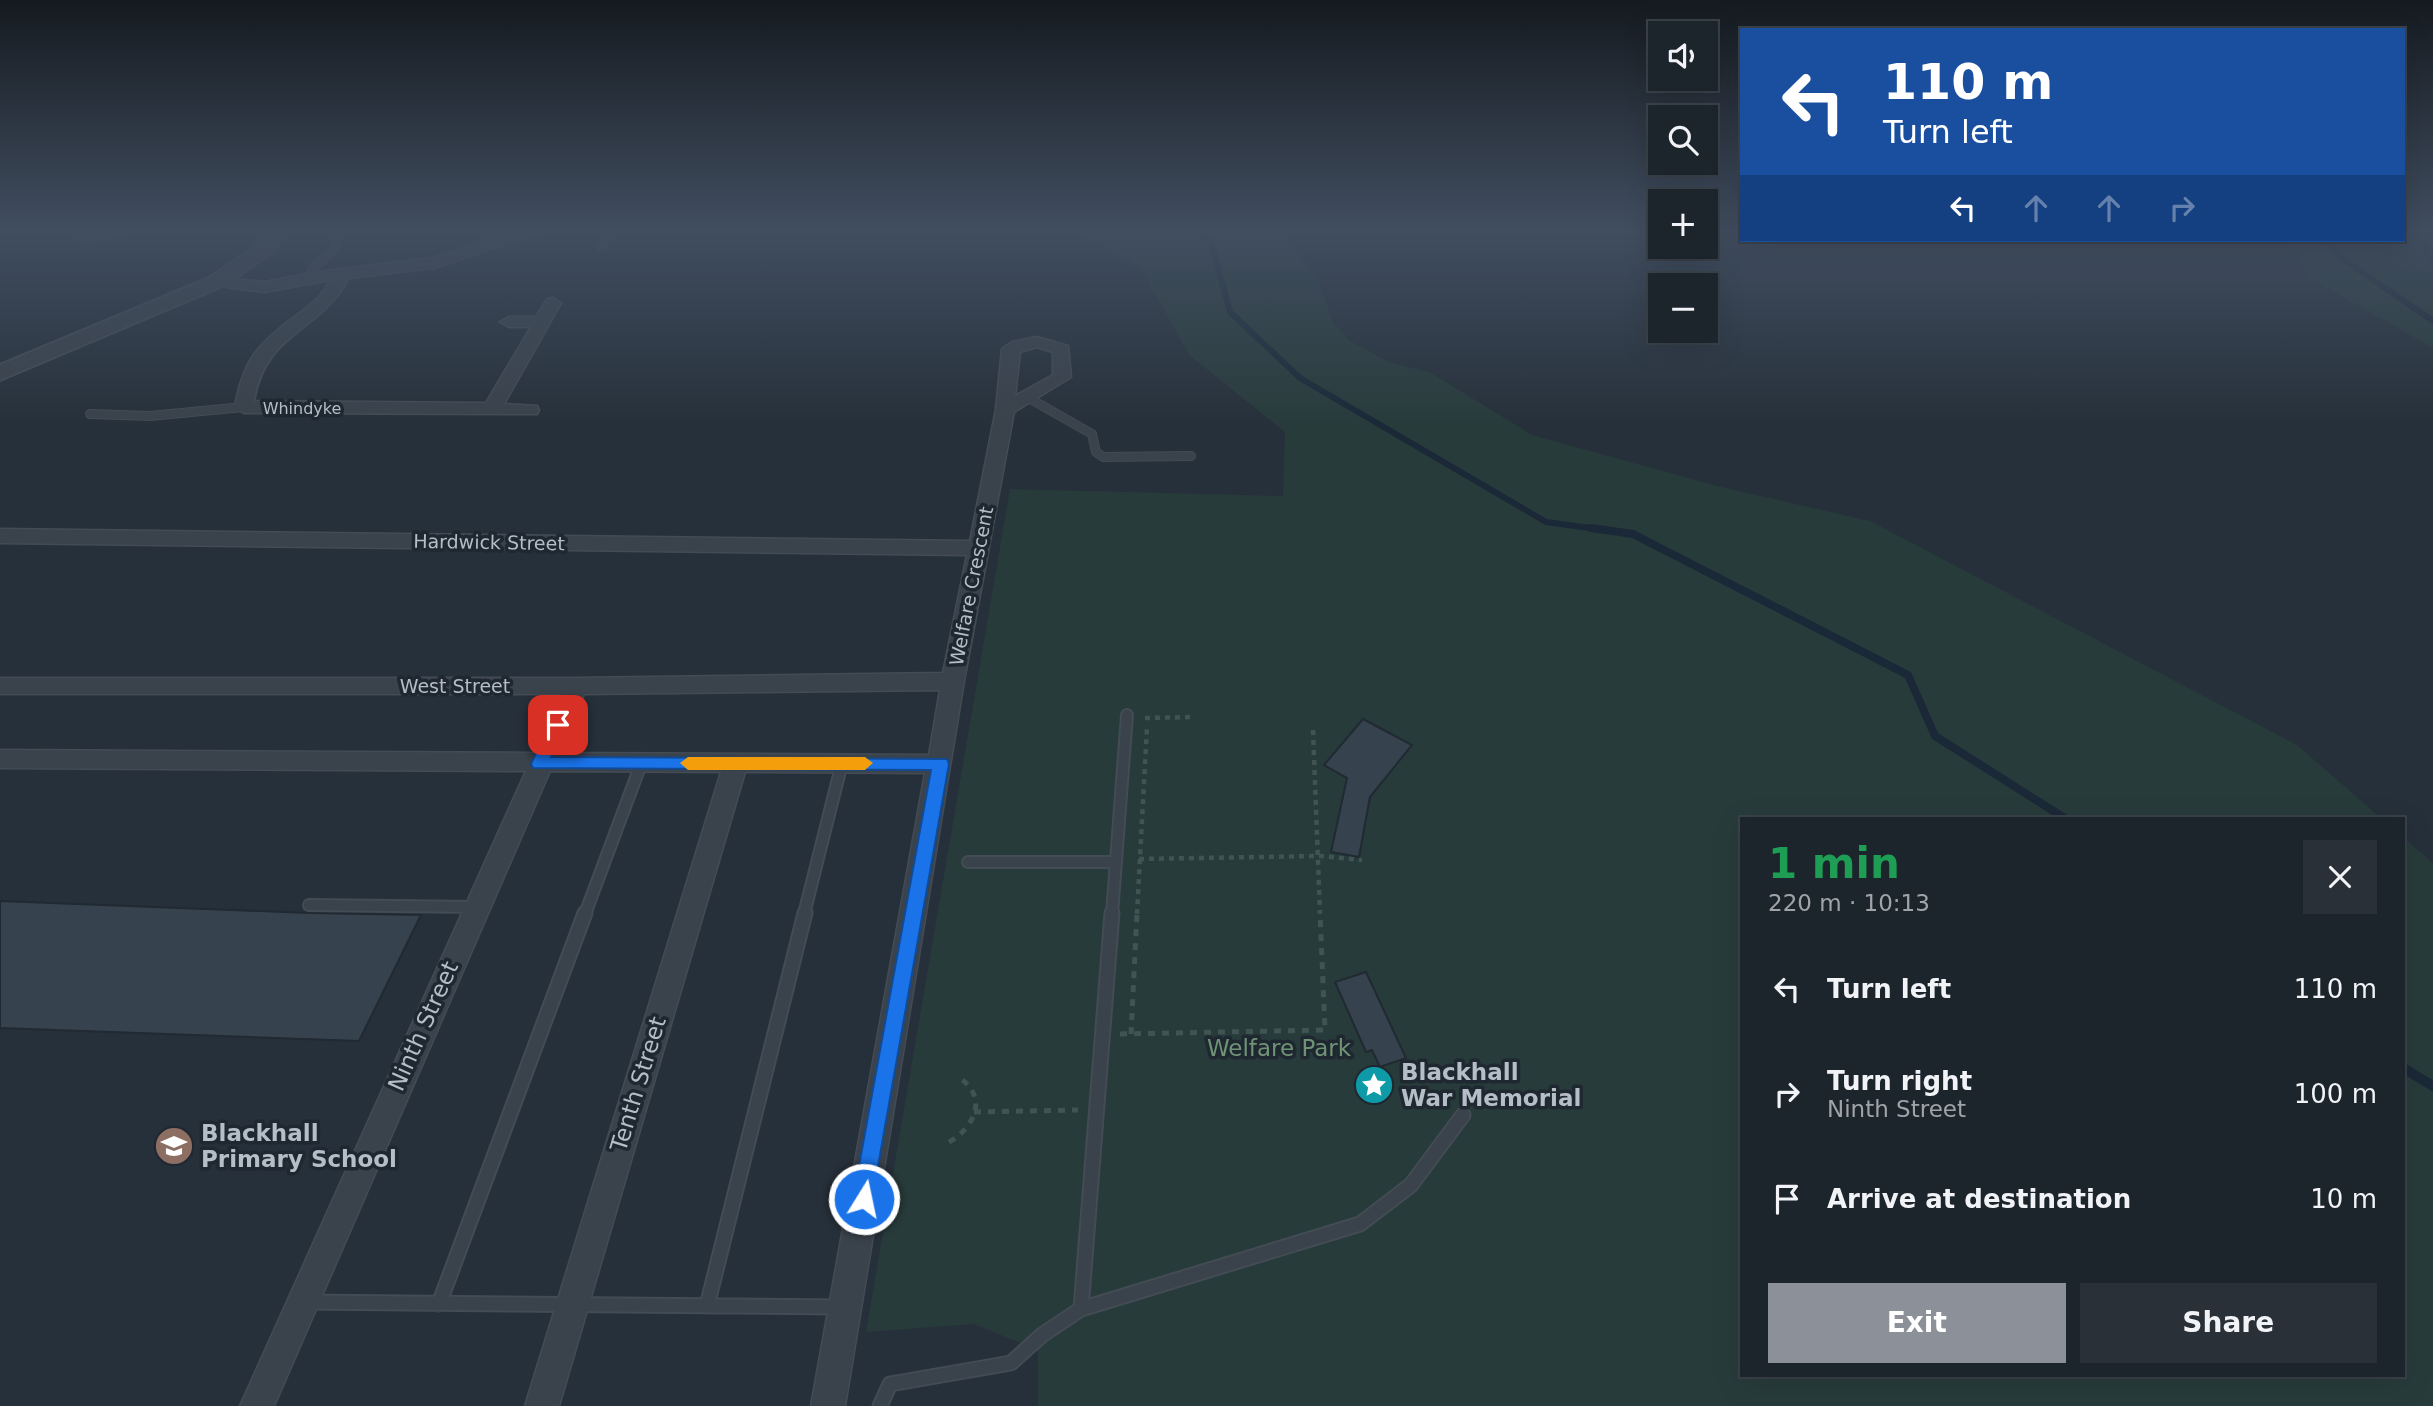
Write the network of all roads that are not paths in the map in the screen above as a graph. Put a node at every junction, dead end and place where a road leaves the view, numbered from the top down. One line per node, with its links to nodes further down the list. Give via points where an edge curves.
1 (182, 295): 6 (street)
2 (330, 295): 8 (street, Whindyke, via 275,337 247,377)
3 (553, 303): 5 (street)
4 (509, 321): 5 (street)
5 (542, 322): 10 (street)
6 (0, 373)
7 (1027, 397): 9 (street, Welfare Crescent); 9 (street, Welfare Crescent, via 1062,377 1062,350 1050,343 1027,341 1011,349); 13 (lane, via 1086,429 1103,457)
8 (244, 407): 10 (street, Whindyke); 12 (lane, via 150,416)
9 (1005, 409): 15 (street, Welfare Crescent)
10 (492, 410): 11 (street, Whindyke)
11 (530, 410)
12 (90, 414)
13 (1191, 456)
14 (0, 536): 15 (street, Hardwick Street)
15 (979, 548): 16 (street, Welfare Crescent)
16 (953, 681): 18 (street, West Street); 25 (street, Welfare Crescent)
17 (0, 686): 18 (street, West Street)
18 (576, 686): 23 (street, Ninth Street)
19 (1127, 717): 27 (lane)
20 (0, 759): 23 (street)
21 (736, 763): 22 (street); 24 (street); 32 (street, Tenth Street)
22 (842, 763): 25 (street); 34 (lane)
23 (539, 764): 24 (street); 29 (street, Ninth Street)
24 (641, 764): 33 (lane)
25 (941, 764): 35 (street, Welfare Crescent)
26 (968, 862): 27 (lane)
27 (1114, 862): 36 (lane)
28 (309, 905): 29 (lane)
29 (476, 907): 31 (street, Ninth Street)
30 (1463, 1115): 36 (lane, via 1411,1185 1360,1224)
31 (302, 1302): 33 (lane); 37 (street, Ninth Street)
32 (572, 1303): 33 (lane); 34 (lane); 38 (street, Tenth Street)
33 (439, 1304)
34 (707, 1306): 35 (lane)
35 (845, 1307): 39 (street, Welfare Crescent)
36 (1081, 1309): 40 (lane, via 1042,1335 1012,1363 890,1384)
37 (257, 1406)
38 (542, 1406)
39 (828, 1406)
40 (880, 1406)

